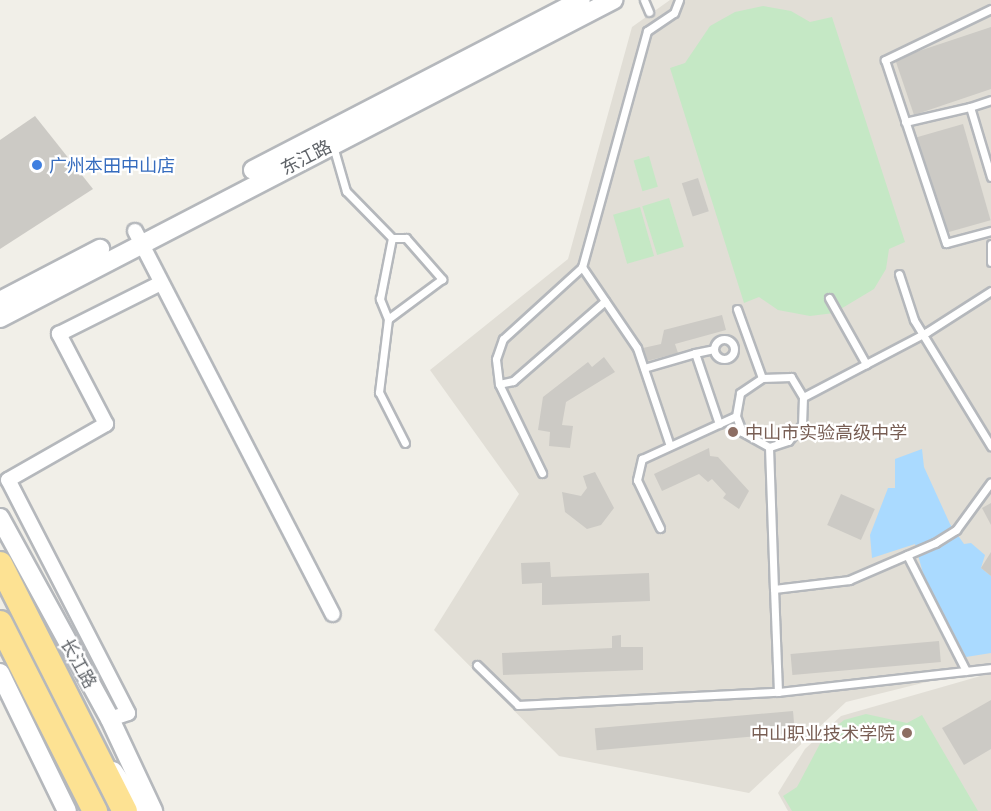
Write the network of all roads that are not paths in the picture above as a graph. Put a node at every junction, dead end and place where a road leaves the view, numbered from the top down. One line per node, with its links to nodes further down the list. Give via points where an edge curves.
1 (581, 0): 13 (street, 东江路)
2 (613, 0): 10 (street, 东江路)
3 (644, 0): 6 (lane)
4 (679, 0): 17 (lane, via 674,13 647,31)
5 (991, 9): 9 (lane, via 885,60)
6 (649, 12)
7 (991, 100): 8 (lane)
8 (970, 106): 9 (lane); 11 (lane)
9 (905, 122): 12 (lane, via 946,243)
10 (332, 144): 13 (street, 东江路); 14 (lane, via 346,191)
11 (991, 177)
12 (991, 231)
13 (137, 236): 19 (street); 22 (street, 东江路); 25 (street, 东江路)
14 (392, 238): 26 (lane, via 380,299); 26 (lane, via 406,238 442,279)
15 (991, 244): 16 (lane)
16 (991, 262)
17 (582, 267): 23 (lane); 35 (lane, via 503,339 496,359)
18 (899, 274): 27 (lane, via 914,320)
19 (161, 283): 45 (street, via 59,334 106,424 8,480); 51 (street)
20 (991, 291): 27 (lane)
21 (829, 298): 32 (lane)
22 (0, 301)
23 (605, 301): 33 (lane); 35 (lane, via 513,381)
24 (737, 309): 28 (lane)
25 (0, 318)
26 (388, 319): 39 (lane, via 379,392)
27 (927, 332): 32 (lane); 41 (lane)
28 (749, 341): 29 (lane); 34 (lane)
29 (733, 345): 30 (lane, via 722,339); 30 (lane, via 725,358)
30 (714, 349): 31 (lane)
31 (695, 353): 33 (lane); 38 (lane)
32 (866, 364): 36 (lane)
33 (644, 368): 40 (lane)
34 (762, 378): 36 (lane, via 791,377); 37 (lane, via 740,393)
35 (499, 384): 43 (lane)
36 (803, 397): 42 (lane, via 802,424 788,441)
37 (736, 416): 38 (lane); 42 (lane, via 742,432)
38 (719, 424): 40 (lane)
39 (405, 443)
40 (670, 446): 47 (lane, via 638,465 637,480)
41 (991, 446)
42 (769, 447): 50 (lane)
43 (542, 473)
44 (991, 482): 48 (lane, via 956,530)
45 (23, 510): 46 (street); 58 (street, via 128,713)
46 (0, 517): 58 (street, 长江路)
47 (660, 528)
48 (907, 555): 50 (lane, via 849,580); 55 (lane)
49 (0, 564): 60 (highway, 长江路)
50 (774, 589): 57 (lane)
51 (333, 615)
52 (0, 624): 59 (highway)
53 (477, 665): 57 (lane, via 518,705)
54 (991, 668): 55 (lane)
55 (966, 671): 57 (lane)
56 (0, 673): 61 (street)
57 (778, 692)
58 (110, 719): 66 (street, 长江路)
59 (66, 750): 62 (street); 63 (highway)
60 (99, 753): 64 (highway, 长江路); 65 (street, 长江路)
61 (67, 811)
62 (76, 811)
63 (95, 811)
64 (125, 811)
65 (141, 811)
66 (153, 811)

